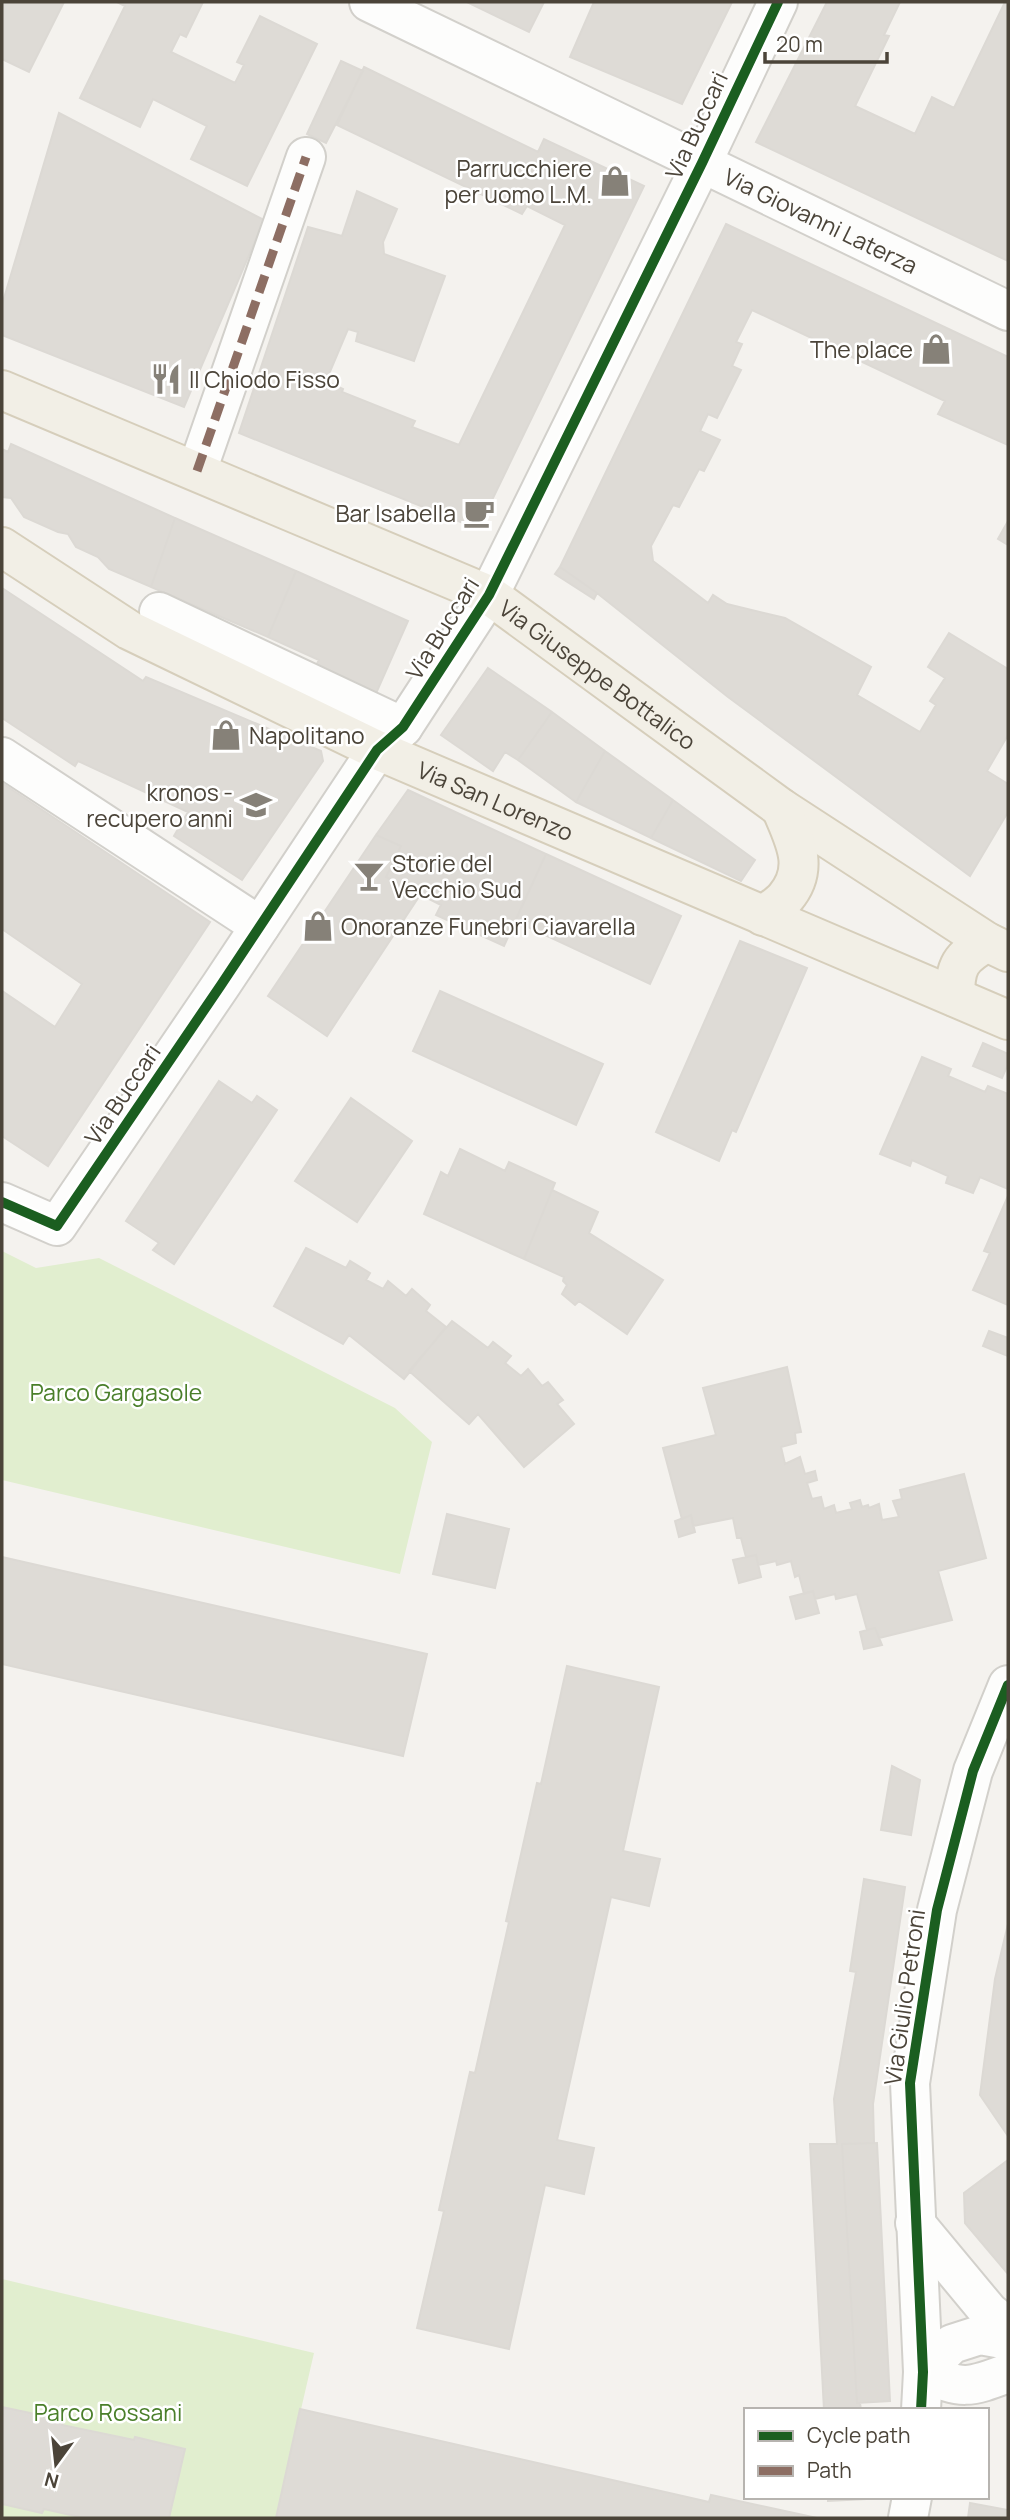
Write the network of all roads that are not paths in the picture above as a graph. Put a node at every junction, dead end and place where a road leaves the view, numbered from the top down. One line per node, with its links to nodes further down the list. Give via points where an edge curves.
1 (369, 2): 4 (street, Via Giovanni Laterza)
2 (778, 2): 4 (street, Via Buccari)
3 (306, 157): 7 (street)
4 (702, 163): 5 (street, Via Giovanni Laterza); 9 (street, Via Buccari)
5 (1008, 311)
6 (2, 390): 7 (main road, Via Giuseppe Bottalico)
7 (197, 471): 9 (main road, Via Giuseppe Bottalico)
8 (2, 547): 11 (main road, Via San Lorenzo, via 130,630)
9 (489, 595): 11 (street, Via Buccari); 13 (main road, Via Giuseppe Bottalico)
10 (159, 612): 11 (street)
11 (390, 738): 14 (main road, Via San Lorenzo); 15 (street, Via Buccari)
12 (2, 757): 15 (street)
13 (781, 808): 14 (main road, via 800,853 797,876 786,898); 16 (main road, Via Giuseppe Bottalico)
14 (763, 916): 17 (main road, Via San Lorenzo)
15 (260, 926): 19 (street, Via Buccari, via 57,1226)
16 (998, 947): 17 (main road, via 966,954 955,975)
17 (955, 997): 18 (main road, Via San Lorenzo)
18 (1008, 1020)
19 (2, 1202)
20 (1008, 1685): 21 (street, Via Giulio Petroni, via 973,1771 937,1910 910,2083)
21 (915, 2223): 22 (street, via 989,2312); 24 (street, Via Giulio Petroni)
22 (1008, 2328)
23 (1008, 2340): 24 (street, via 980,2335 952,2344)
24 (923, 2372): 25 (street, via 951,2385 976,2385); 26 (street, Via Giulio Petroni)
25 (1008, 2374): 27 (street)
26 (920, 2408)
27 (982, 2408)
28 (912, 2499): 29 (street)
29 (908, 2518)

